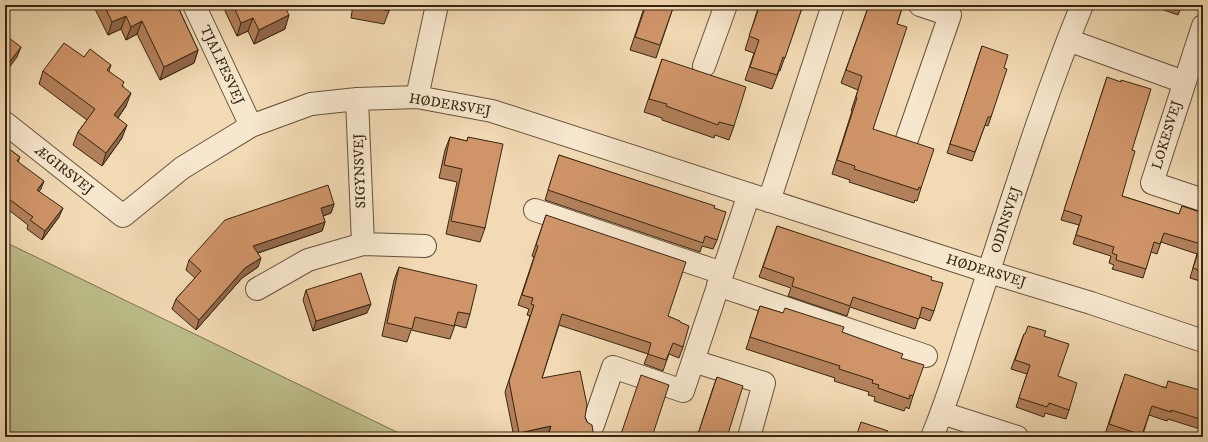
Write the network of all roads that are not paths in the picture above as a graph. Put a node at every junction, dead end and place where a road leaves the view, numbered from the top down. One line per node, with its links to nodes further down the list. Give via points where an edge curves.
1 (194, 5): 14 (street, TJALFESVEJ)
2 (437, 5): 11 (street)
3 (726, 5): 9 (street)
4 (833, 5): 17 (street)
5 (920, 5): 15 (street, via 950,16)
6 (1082, 5): 8 (street, ODINSVEJ)
7 (1203, 26): 10 (street, LOKESVEJ)
8 (1068, 40): 10 (street, LOKESVEJ); 23 (street, ODINSVEJ)
9 (704, 66)
10 (1184, 82): 18 (street, LOKESVEJ, via 1152,183)
11 (417, 97): 12 (street, HØDERSVEJ); 16 (street, HØDERSVEJ, via 492,111)
12 (357, 99): 14 (street, HØDERSVEJ, via 311,104); 21 (street, SIGYNSVEJ)
13 (5, 123): 20 (street, ÆGIRSVEJ)
14 (251, 126): 20 (street, HØDERSVEJ, via 182,168)
15 (907, 139)
16 (749, 194): 17 (street, HØDERSVEJ); 24 (street)
17 (769, 200): 23 (street, HØDERSVEJ)
18 (1203, 200)
19 (535, 210): 24 (street)
20 (123, 216)
21 (363, 244): 22 (street); 25 (street, via 308,260)
22 (425, 246)
23 (989, 272): 26 (street, HØDERSVEJ); 29 (street, ODINSVEJ)
24 (720, 279): 27 (street); 28 (street)
25 (256, 289)
26 (1203, 341)
27 (926, 356)
28 (693, 361): 30 (street, via 683,391 613,367); 31 (street, via 764,383)
29 (942, 413): 32 (street, ODINSVEJ); 33 (street)
30 (593, 425)
31 (749, 437)
32 (932, 437)
33 (1017, 437)

